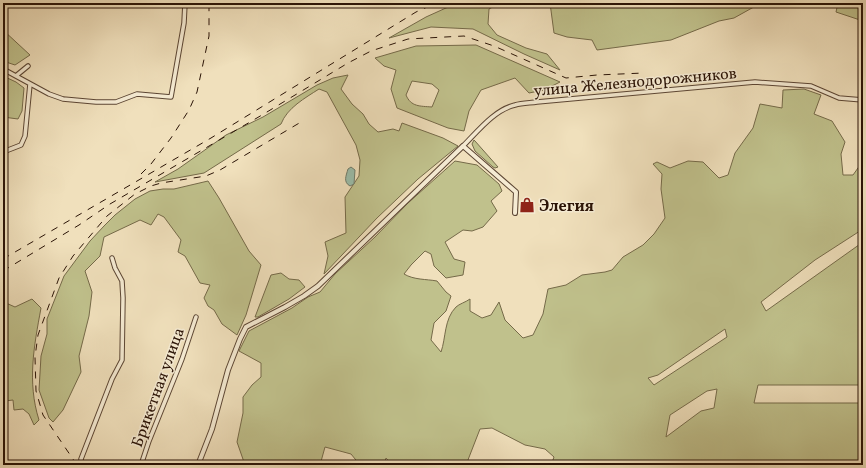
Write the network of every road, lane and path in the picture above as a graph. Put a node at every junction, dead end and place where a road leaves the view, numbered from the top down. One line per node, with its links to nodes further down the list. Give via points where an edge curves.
1 (185, 3): 5 (street, via 184,24 171,97 136,94 116,102 63,99)
2 (28, 66): 4 (street)
3 (3, 69): 4 (street)
4 (16, 75): 5 (street)
5 (30, 84): 8 (street, via 25,136 21,145)
6 (863, 100): 7 (street, улица Железнодорожников, via 839,98 811,86 755,82 515,105 492,118)
7 (463, 146): 9 (street, via 516,192); 14 (street, via 318,286 246,327 228,370 212,429)
8 (3, 152)
9 (515, 213)
10 (112, 258): 12 (street, via 122,281 122,360)
11 (196, 317): 13 (street, Брикетная улица)
12 (81, 465)
13 (141, 465)
14 (198, 465)

